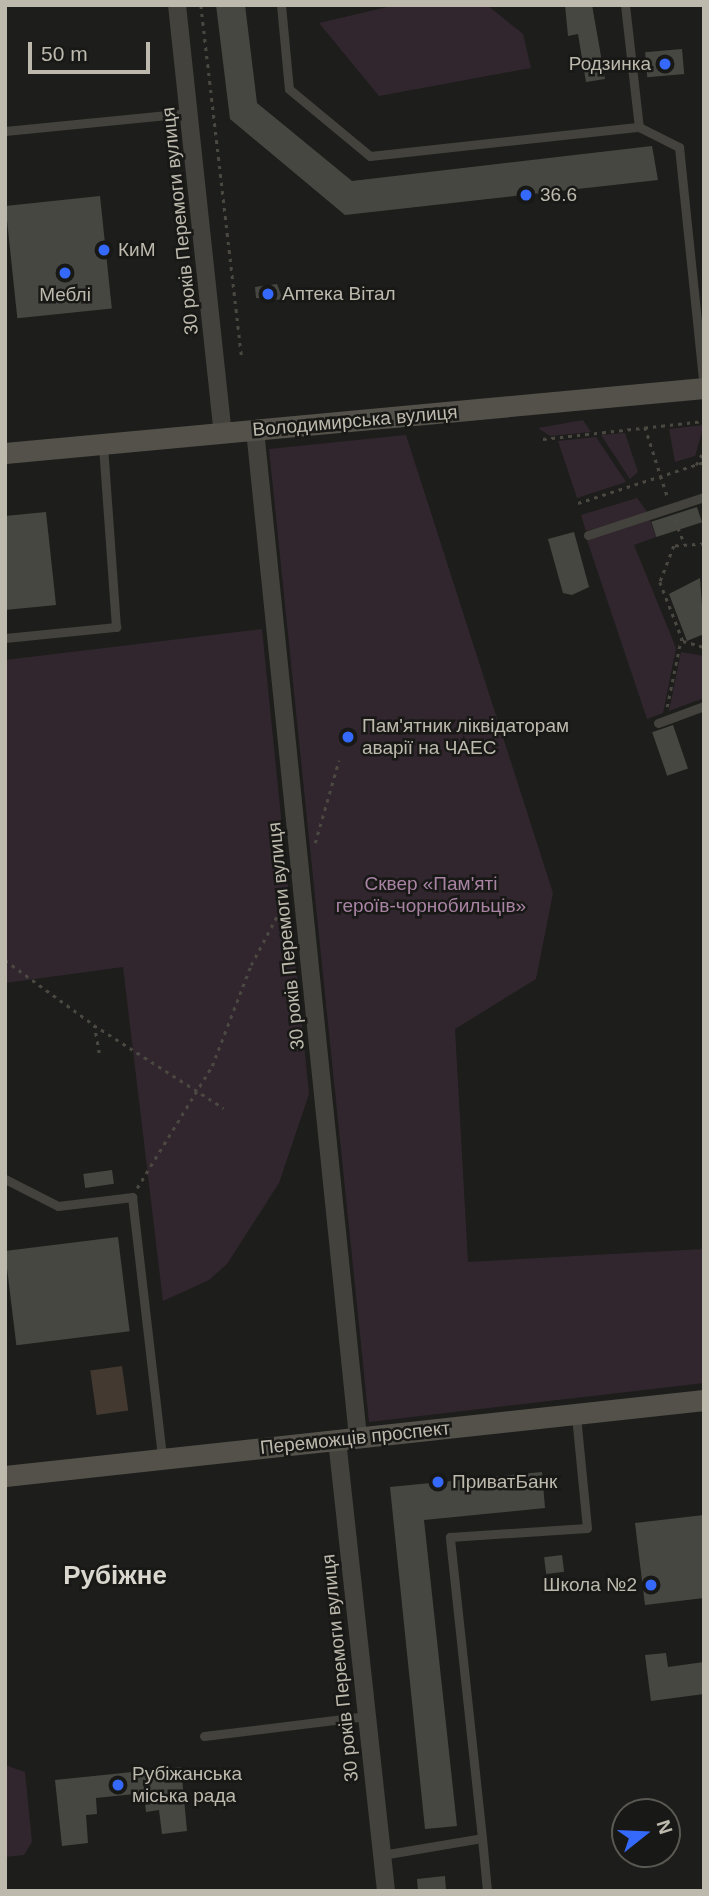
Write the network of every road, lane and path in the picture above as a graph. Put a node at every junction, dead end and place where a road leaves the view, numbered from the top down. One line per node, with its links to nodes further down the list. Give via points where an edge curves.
1 (177, 5): 5 (street, 30 років Перемоги вулиця)
2 (201, 5): 8 (path)
3 (281, 5): 6 (lane, via 289,89 370,156)
4 (625, 5): 6 (lane)
5 (190, 113): 7 (lane); 13 (street, 30 років Перемоги вулиця)
6 (639, 127): 9 (lane, via 679,147)
7 (5, 131)
8 (242, 359)
9 (704, 387): 12 (street, Володимирська вулиця)
10 (704, 421): 11 (path)
11 (645, 427): 14 (path); 20 (path)
12 (255, 430): 13 (street, Володимирська вулиця); 42 (street, 30 років Перемоги вулиця)
13 (223, 433): 15 (street, Володимирська вулиця)
14 (543, 439)
15 (103, 444): 17 (street, Володимирська вулиця); 25 (lane, via 116,627)
16 (704, 450): 19 (path)
17 (5, 453)
18 (704, 463): 19 (path)
19 (696, 465): 20 (path)
20 (661, 476): 22 (path)
21 (704, 497): 23 (lane)
22 (578, 503)
23 (589, 535)
24 (704, 544): 26 (path, via 683,540 661,569 662,593)
25 (5, 638)
26 (681, 639): 27 (path); 29 (path)
27 (704, 647)
28 (704, 706): 29 (lane)
29 (661, 722)
30 (339, 760): 31 (path)
31 (312, 853)
32 (290, 891): 36 (path)
33 (5, 960): 34 (path)
34 (94, 1025): 35 (path); 36 (path)
35 (99, 1053)
36 (195, 1093): 37 (path); 39 (path)
37 (224, 1108)
38 (5, 1179): 39 (lane, via 58,1206)
39 (132, 1197): 43 (lane)
40 (704, 1400): 41 (street, Переможців проспект)
41 (576, 1414): 42 (street, Переможців проспект); 47 (lane, via 587,1528 450,1537)
42 (348, 1439): 43 (street, Переможців проспект); 45 (street, 30 років Перемоги вулиця)
43 (162, 1459): 44 (street, Переможців проспект)
44 (5, 1476)
45 (367, 1716): 46 (lane); 48 (street, 30 років Перемоги вулиця)
46 (204, 1736)
47 (482, 1839): 48 (lane); 50 (lane)
48 (382, 1854): 49 (street, 30 років Перемоги вулиця)
49 (386, 1891)
50 (487, 1891)

